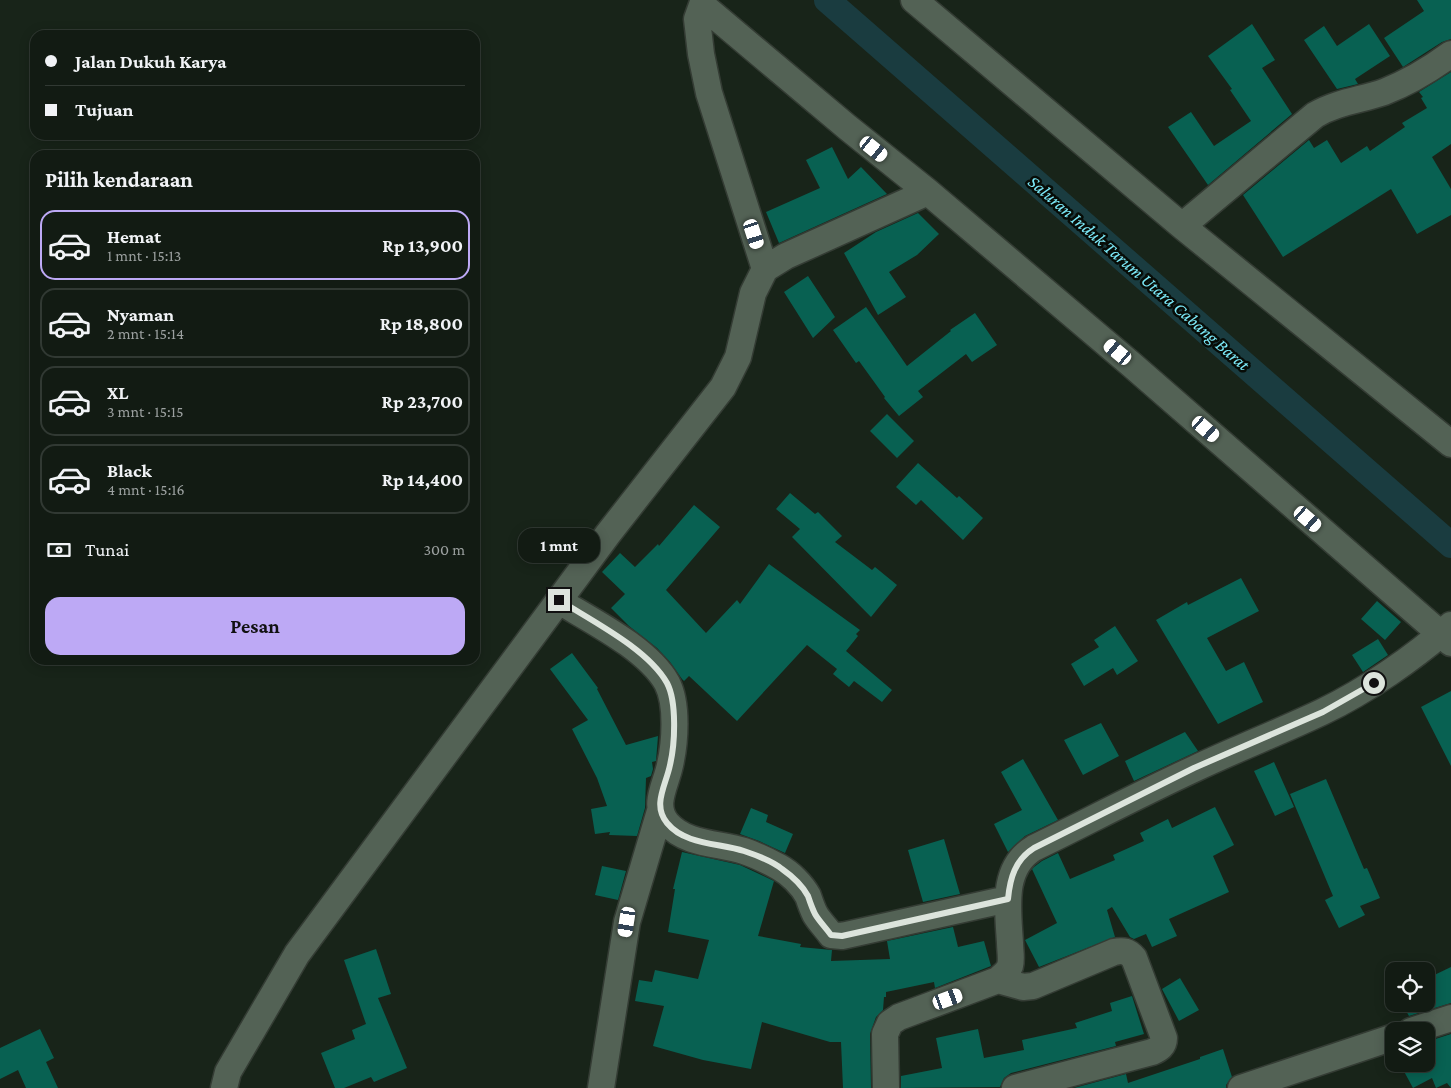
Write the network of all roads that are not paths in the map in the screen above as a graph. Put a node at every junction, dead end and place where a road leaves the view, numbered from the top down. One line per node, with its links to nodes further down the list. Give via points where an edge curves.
1 (914, 0): 4 (street)
2 (1451, 54): 4 (street, via 1384,91 1332,106 1315,115)
3 (928, 192): 5 (street, via 786,256); 5 (street, via 702,5 697,19 709,92); 8 (street)
4 (1182, 226): 6 (street)
5 (765, 269): 7 (street, via 754,293 738,357 723,386)
6 (1451, 444)
7 (559, 600): 9 (street, via 650,661 667,683 674,703 674,730 670,765 660,796); 15 (street, via 297,954 228,1072)
8 (1447, 634): 10 (street, via 1374,683 1323,712 1194,768 1027,852 1014,869)
9 (660, 811): 10 (street, via 679,834 745,851 780,867 798,882 831,935 842,936); 16 (street, via 627,922)
10 (1008, 899): 11 (street, via 1010,966)
11 (998, 980): 17 (street, via 890,1023 885,1034); 18 (street, via 1029,987 1114,952 1125,951 1134,958 1164,1038 1161,1047 1152,1052)
12 (1451, 1018): 13 (street)
13 (1435, 1023)
14 (1385, 1040): 19 (street)
15 (224, 1088)
16 (601, 1088)
17 (886, 1088)
18 (1015, 1088)
19 (1241, 1088)

